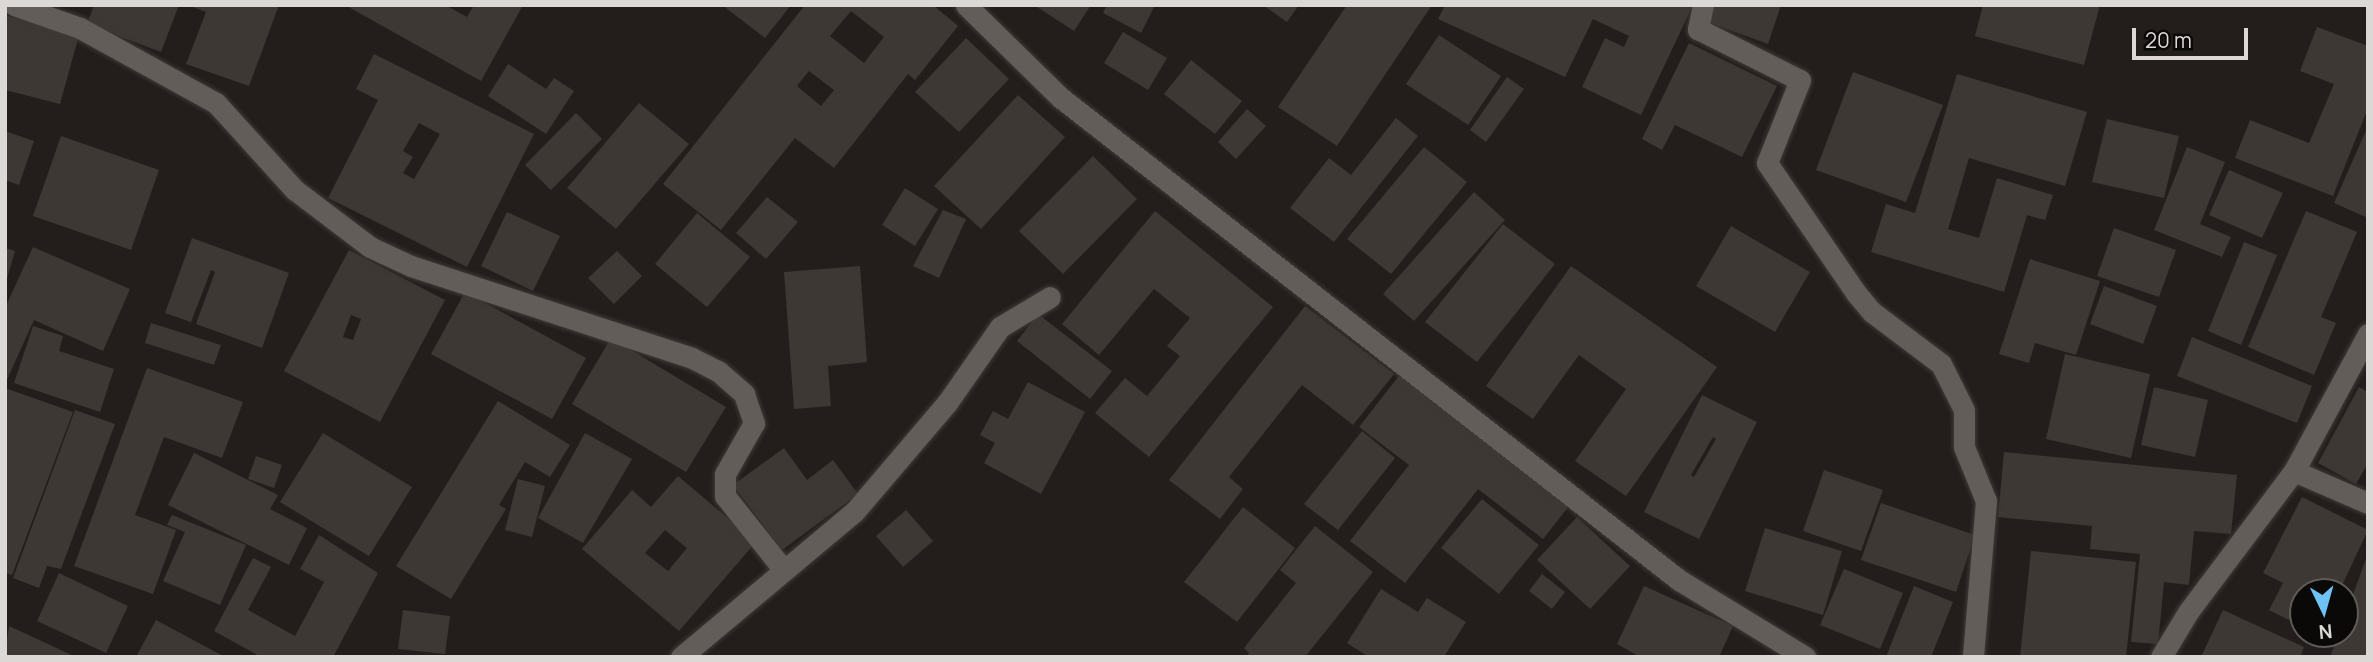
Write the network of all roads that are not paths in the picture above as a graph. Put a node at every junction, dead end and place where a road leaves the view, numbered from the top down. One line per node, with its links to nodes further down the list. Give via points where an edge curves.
1 (14, 5): 8 (street, via 80,27 216,103 295,190 370,247 411,266 692,358 718,371 744,394 754,423 725,474 725,496)
2 (966, 5): 10 (street, via 1061,98 1679,580)
3 (1703, 5): 11 (street, via 1698,29 1800,80 1767,163 1871,312 1941,364 1964,410 1964,447 1986,501)
4 (1050, 296): 8 (street, via 1000,327 947,403 855,511)
5 (2368, 334): 6 (street)
6 (2294, 471): 7 (street); 12 (street, via 2188,611)
7 (2368, 503)
8 (782, 568): 9 (street)
9 (681, 657)
10 (1805, 657)
11 (1973, 657)
12 (2161, 657)

